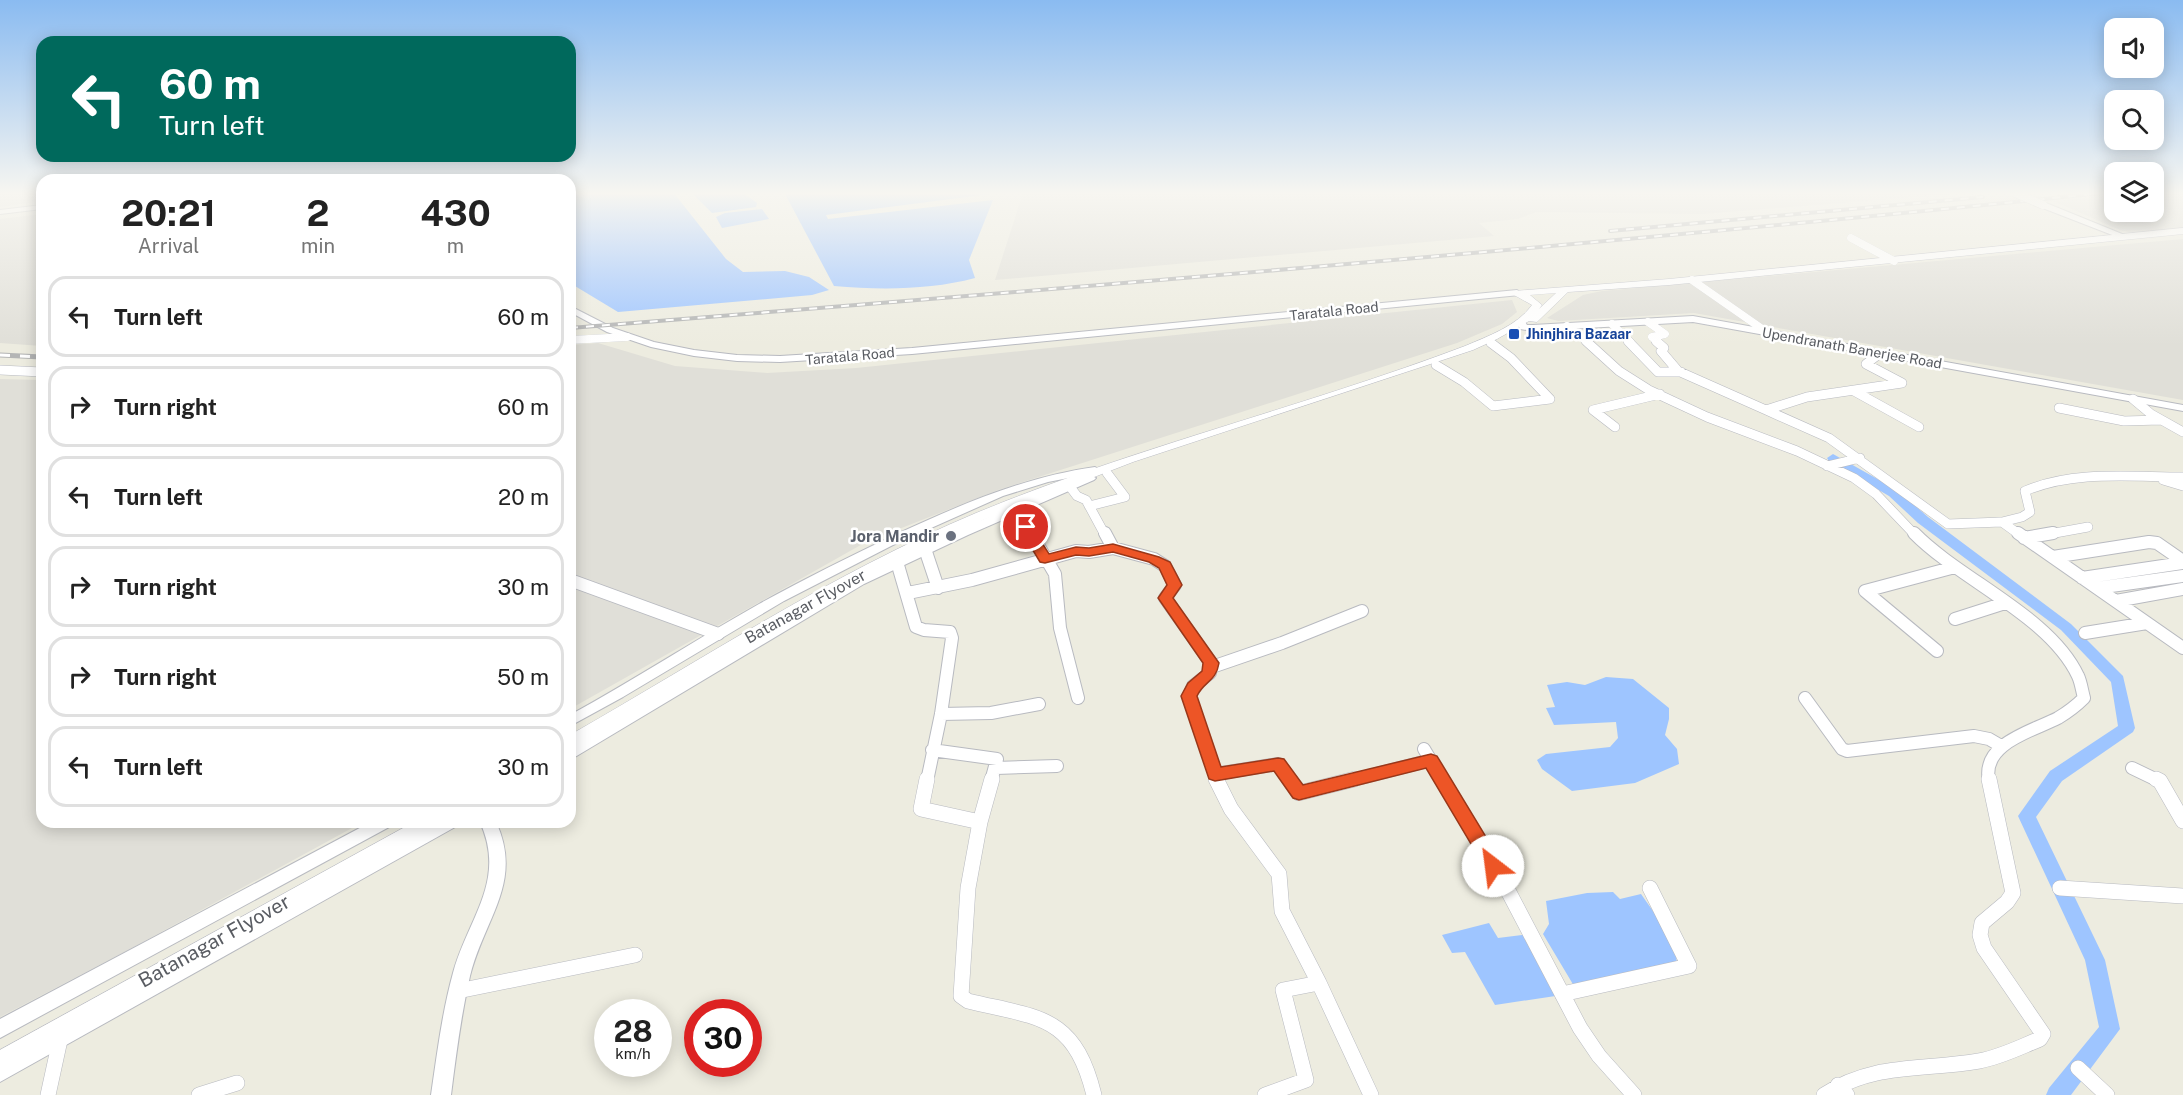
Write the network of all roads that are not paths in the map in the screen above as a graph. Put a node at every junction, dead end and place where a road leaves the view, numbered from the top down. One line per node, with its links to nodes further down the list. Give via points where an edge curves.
1 (1861, 243): 3 (street)
2 (2059, 243): 3 (main road, Taratala Road)
3 (1894, 261): 4 (main road, Taratala Road)
4 (1692, 280): 5 (main road, Taratala Road); 12 (street)
5 (1566, 289): 6 (main road, Taratala Road); 10 (main road, via 1544,312)
6 (1517, 293): 10 (main road, via 1537,305); 13 (street, Taratala Road, via 797,360 702,355)
7 (576, 312): 13 (street, Taratala Road)
8 (1648, 322): 9 (street, Upendranath Banerjee Road); 12 (street, Upendranath Banerjee Road, via 1684,318); 20 (street, via 1665,334 1652,338)
9 (1612, 324): 11 (street, Upendranath Banerjee Road); 20 (street, via 1658,372)
10 (1522, 325): 11 (street, Upendranath Banerjee Road); 15 (main road); 33 (main road, via 1421,365)
11 (1567, 326): 22 (street, via 1622,373)
12 (1768, 333): 16 (street, Upendranath Banerjee Road)
13 (627, 337): 14 (street)
14 (576, 340)
15 (1491, 344): 17 (main road); 17 (street, via 1511,358 1550,399 1493,406)
16 (1879, 354): 21 (street, via 1866,364 1902,382); 23 (street, Upendranath Banerjee Road)
17 (1436, 365): 33 (main road)
18 (0, 370): 19 (street)
19 (36, 372)
20 (1682, 372): 26 (street)
21 (1854, 390): 26 (street, via 1807,397); 29 (street)
22 (1660, 394): 28 (street, via 1593,410); 32 (street)
23 (2133, 399): 25 (street, Upendranath Banerjee Road); 27 (street)
24 (2059, 408): 27 (street, via 2124,421)
25 (2183, 408)
26 (1766, 410): 31 (street, via 1824,435)
27 (2161, 420): 30 (street)
28 (1616, 427)
29 (1919, 427)
30 (2183, 432)
31 (1860, 458): 32 (street); 38 (street, via 1948,524)
32 (1827, 466): 47 (street, via 1876,493 1923,542)
33 (1098, 474): 35 (street); 36 (street, via 1125,497); 61 (street, via 1061,474 1039,480 930,523 841,566); 70 (main road, Batanagar Flyover, via 1044,490 977,518 861,574)
34 (2181, 484): 38 (street, via 2154,477 2070,479 2042,484 2025,491 2030,512)
35 (1071, 488): 36 (street); 37 (street)
36 (1089, 506): 41 (street)
37 (1010, 512): 42 (street); 44 (street, via 1021,517)
38 (2002, 522): 40 (street)
39 (2088, 527): 40 (street)
40 (2025, 538): 43 (street)
41 (1113, 548): 44 (street); 64 (street, via 1165,566 1174,585 1165,598 1201,645)
42 (925, 549): 45 (street); 51 (street)
43 (2053, 557): 46 (street, via 2150,542); 48 (street)
44 (1045, 559): 51 (street); 65 (street, via 1057,581 1060,628)
45 (897, 562): 54 (street); 73 (street, via 817,605)
46 (2183, 562): 48 (street)
47 (1954, 567): 56 (street); 63 (street, via 1865,591)
48 (2082, 578): 52 (street)
49 (2180, 579): 52 (street)
50 (576, 582): 61 (street)
51 (938, 588): 54 (street)
52 (2097, 588): 55 (street)
53 (2183, 589): 55 (street)
54 (908, 593): 68 (street, via 916,627 952,634)
55 (2116, 601): 59 (street)
56 (2006, 603): 58 (street); 71 (street, via 2043,632 2065,657 2084,698 2056,721)
57 (1362, 611): 64 (street)
58 (1955, 619)
59 (2147, 623): 60 (street); 62 (street)
60 (2085, 633)
61 (718, 634): 69 (street)
62 (2183, 648)
63 (1937, 651)
64 (1212, 667): 77 (street, via 1189,696)
65 (1078, 698)
66 (1805, 698): 71 (street, via 1847,751 1974,736)
67 (1039, 704): 68 (street, via 991,713)
68 (941, 714): 72 (street)
69 (576, 717)
70 (576, 739)
71 (2001, 746): 97 (street, via 1987,770 2013,893 1982,922 1980,935 1992,961 2043,1034 2040,1039 1979,1061 1878,1072)
72 (932, 750): 75 (street, via 998,759); 79 (street, via 921,809)
73 (576, 751)
74 (1057, 766): 75 (street)
75 (996, 768): 79 (street)
76 (2132, 768): 78 (street, via 2160,782)
77 (1215, 774): 88 (street, via 1231,809 1276,868 1282,911); 90 (street, via 1278,764 1299,793 1427,754)
78 (2183, 821)
79 (980, 822): 101 (street, via 966,902 961,996 1052,1023 1074,1047)
80 (374, 828): 91 (street)
81 (418, 828): 93 (main road, Batanagar Flyover)
82 (440, 828): 92 (street)
83 (491, 828): 89 (street, via 499,848 500,867 489,909 471,946)
84 (1650, 888): 90 (street, via 1689,966)
85 (2060, 888): 86 (street)
86 (2183, 896)
87 (635, 955): 89 (street)
88 (1319, 983): 102 (street, via 1283,990 1306,1080); 103 (street)
89 (458, 991): 100 (street)
90 (1562, 994): 104 (street, via 1599,1056)
91 (0, 1029)
92 (60, 1040): 95 (street); 98 (street)
93 (0, 1061)
94 (2078, 1068): 105 (street)
95 (0, 1073)
96 (237, 1083): 99 (street)
97 (1838, 1092)
98 (48, 1095)
99 (199, 1095)
100 (441, 1095)
101 (1095, 1095)
102 (1265, 1095)
103 (1371, 1095)
104 (1634, 1095)
105 (2107, 1095)

